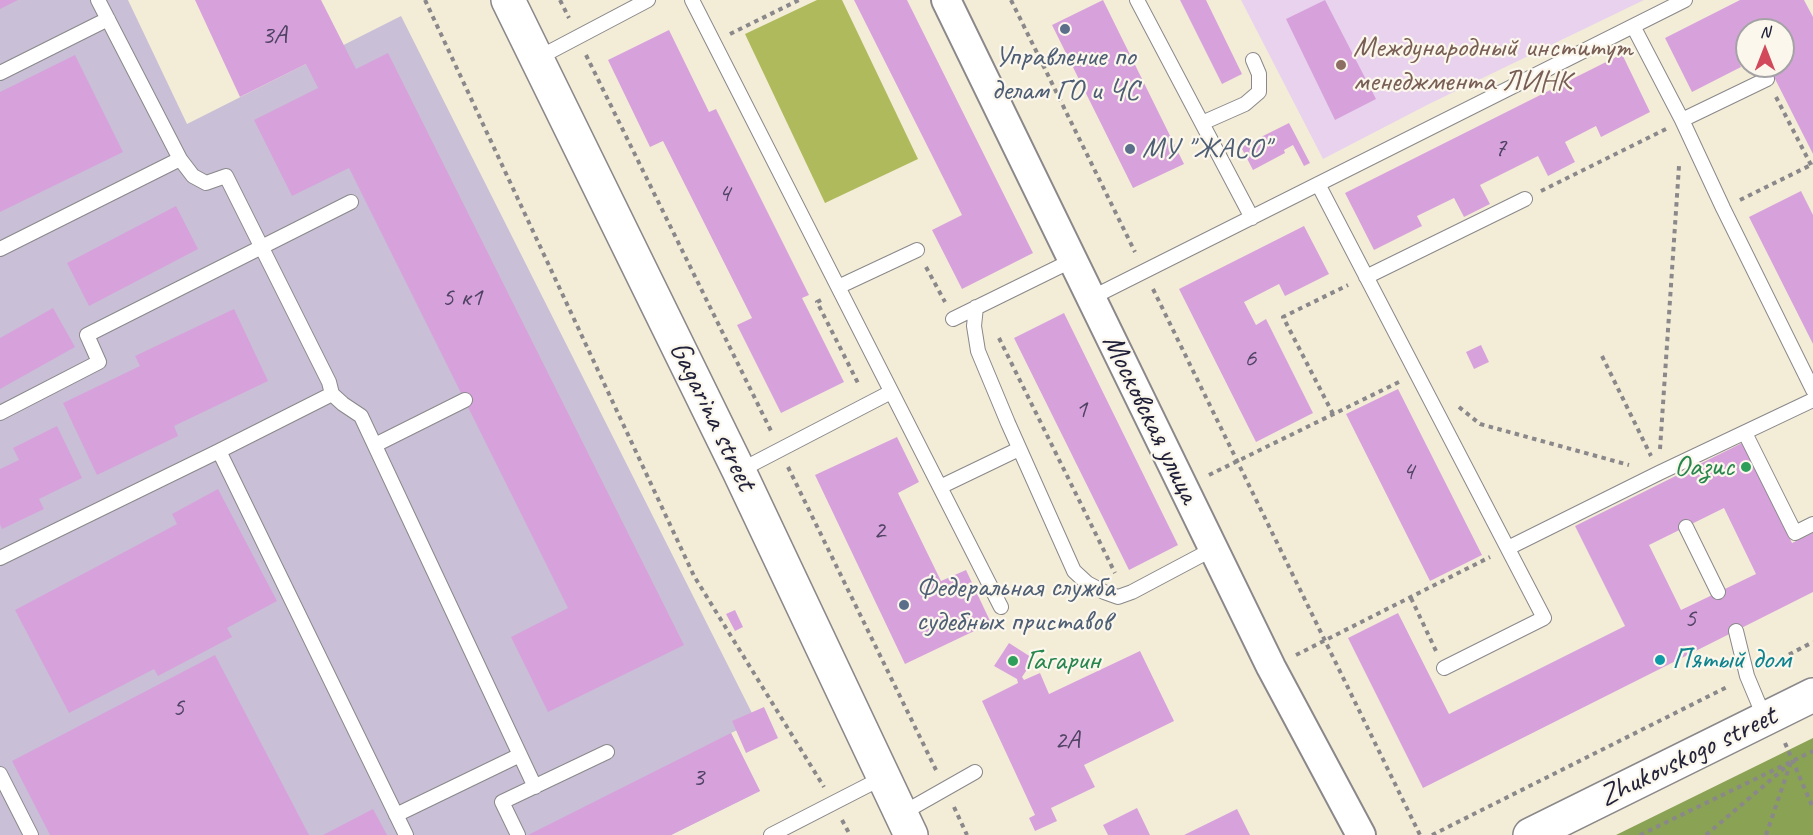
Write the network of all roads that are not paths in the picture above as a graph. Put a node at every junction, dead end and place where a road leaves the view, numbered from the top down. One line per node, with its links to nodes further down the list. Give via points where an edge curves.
1 (98, 0): 8 (lane)
2 (508, 0): 10 (main road, Gagarina street)
3 (648, 0): 10 (lane)
4 (692, 0): 26 (lane)
5 (946, 0): 24 (street, Московская улица)
6 (1137, 0): 15 (lane)
7 (1685, 0): 9 (lane)
8 (108, 19): 12 (lane); 16 (lane)
9 (1633, 26): 14 (lane); 17 (lane)
10 (538, 58): 40 (main road, Gagarina street)
11 (1253, 60): 15 (lane, via 1259,74 1259,92 1245,104)
12 (0, 73)
13 (1767, 79): 14 (lane)
14 (1682, 120): 30 (lane)
15 (1202, 123): 20 (lane)
16 (180, 159): 21 (lane, via 193,176 206,183 226,176); 22 (lane)
17 (1318, 184): 20 (lane); 25 (lane)
18 (1525, 199): 25 (lane)
19 (351, 202): 21 (lane)
20 (1252, 218): 27 (lane)
21 (260, 248): 32 (lane); 35 (lane, via 87,335 99,362)
22 (0, 249)
23 (917, 250): 26 (lane)
24 (1073, 260): 27 (street, Московская улица); 28 (lane)
25 (1366, 277): 44 (lane)
26 (838, 287): 31 (lane)
27 (1091, 298): 45 (street, Московская улица)
28 (979, 306): 29 (lane); 38 (lane, via 974,326 978,351)
29 (953, 319)
30 (1813, 390)
31 (891, 392): 40 (lane); 41 (lane)
32 (332, 394): 37 (lane, via 361,416); 39 (lane)
33 (465, 400): 37 (lane)
34 (1813, 400): 36 (lane)
35 (0, 413)
36 (1745, 433): 42 (lane, via 1795,533); 44 (lane)
37 (375, 445): 54 (lane)
38 (1019, 449): 41 (lane); 45 (lane, via 1074,571 1104,592 1118,597 1132,592)
39 (219, 451): 46 (lane); 59 (lane)
40 (739, 471): 57 (main road, Gagarina street)
41 (940, 487): 48 (lane)
42 (1813, 524)
43 (1686, 527): 47 (lane)
44 (1508, 548): 50 (lane, via 1544,618)
45 (1213, 549): 65 (street, Московская улица)
46 (0, 558)
47 (1718, 592)
48 (1001, 607)
49 (1736, 631): 52 (lane, via 1747,676)
50 (1444, 668)
51 (1813, 695): 52 (main road, Zhukovskogo street)
52 (1770, 717): 66 (main road, Zhukovskogo street)
53 (607, 752): 58 (lane)
54 (520, 755): 58 (lane); 59 (lane)
55 (975, 772): 60 (lane, via 945,789)
56 (0, 774): 61 (lane)
57 (885, 777): 60 (main road, Gagarina street); 64 (lane)
58 (535, 787): 63 (lane, via 502,802)
59 (396, 815): 62 (lane)
60 (906, 824)
61 (31, 835)
62 (406, 835)
63 (518, 835)
64 (771, 835)
65 (1360, 835)
66 (1530, 835)

